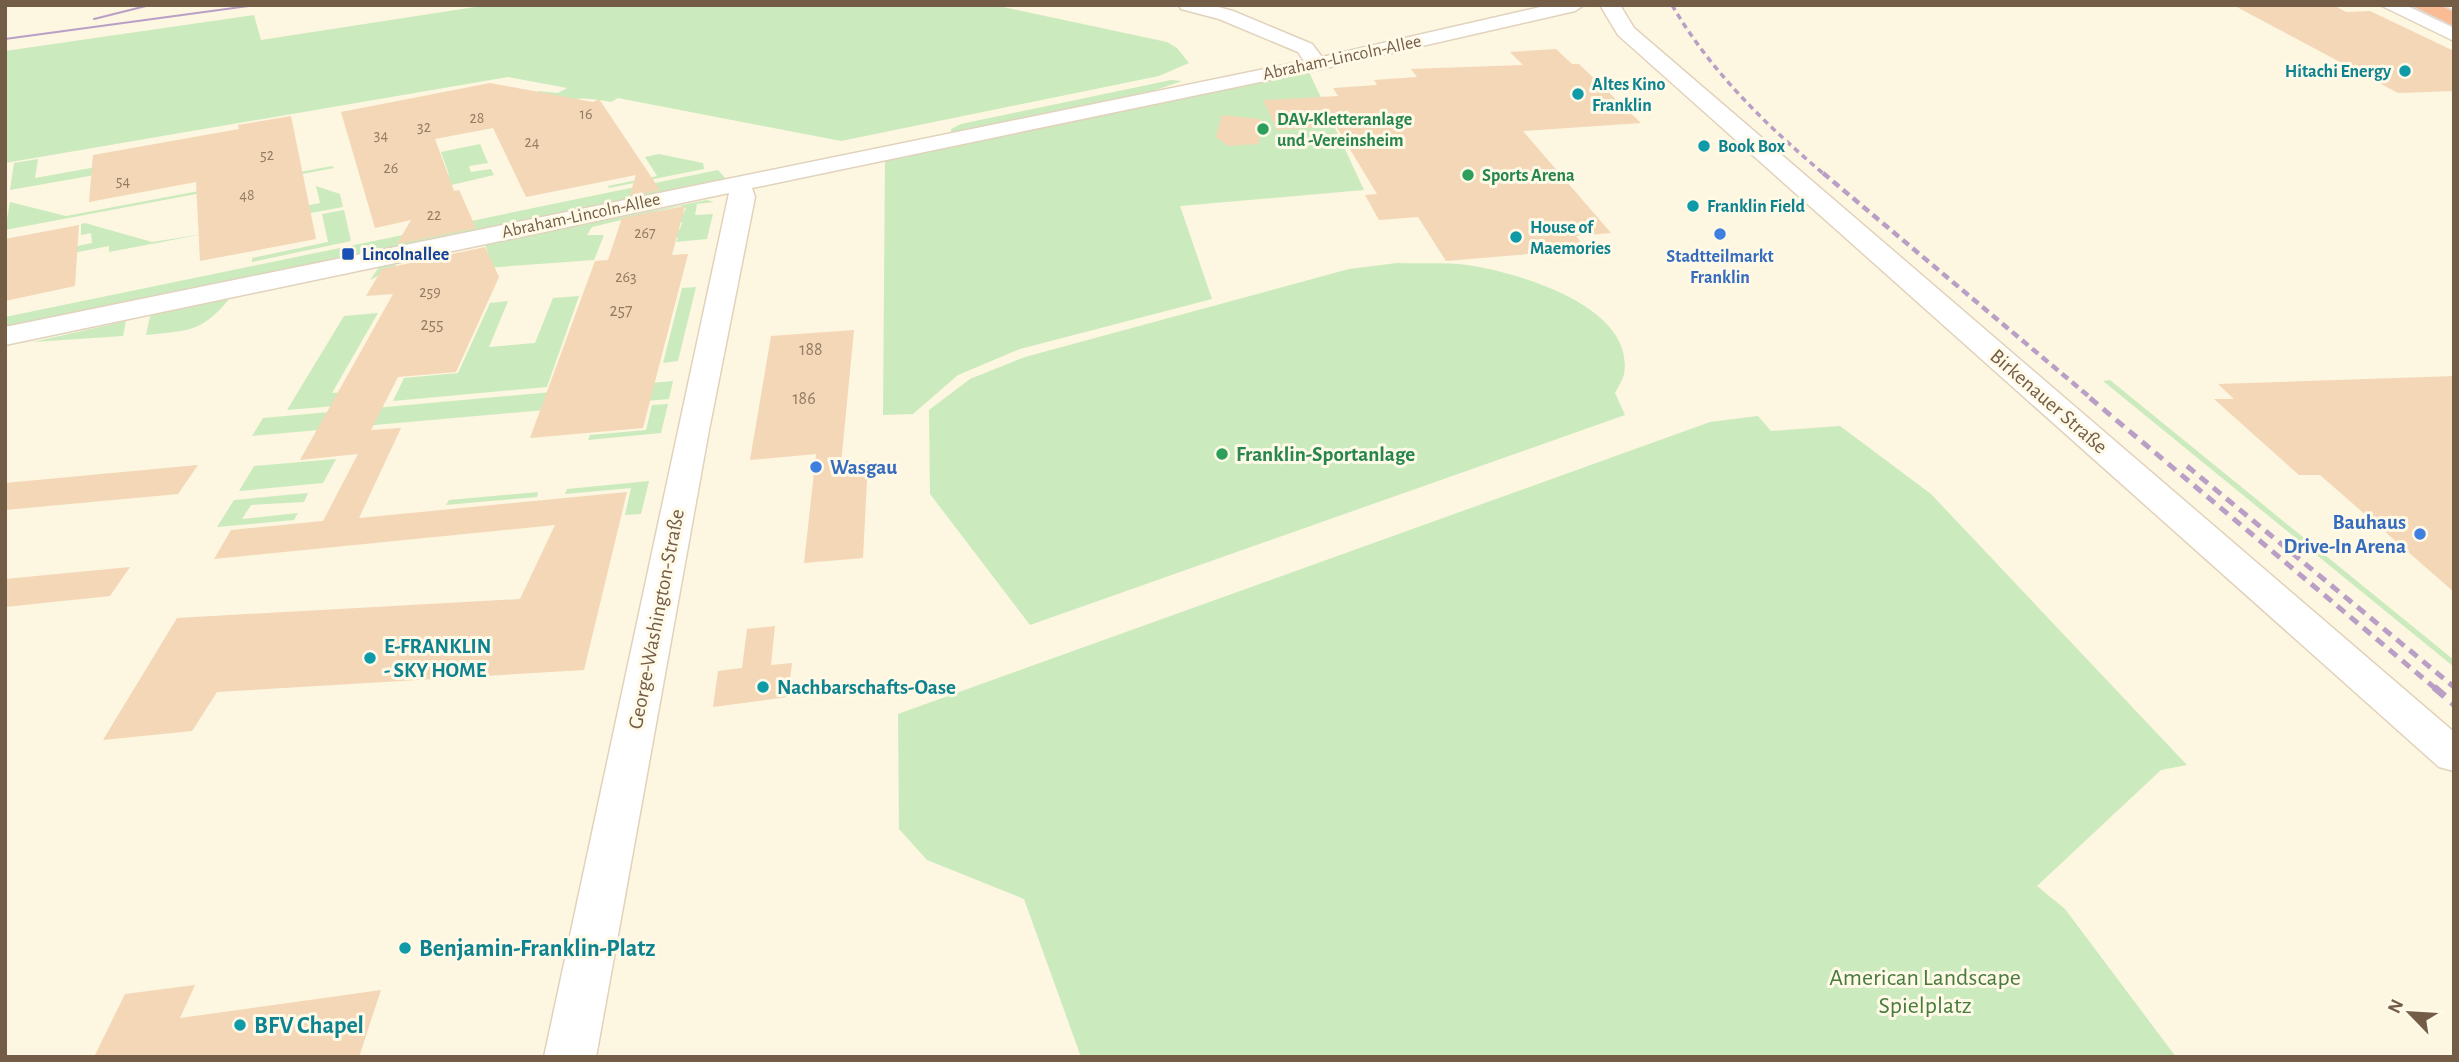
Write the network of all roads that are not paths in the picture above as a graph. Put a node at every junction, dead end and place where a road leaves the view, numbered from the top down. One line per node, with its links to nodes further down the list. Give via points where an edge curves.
1 (1188, 5): 11 (street, via 1226,15)
2 (1575, 5): 7 (street)
3 (1609, 5): 10 (street, Birkenauer Straße, via 1625,31)
4 (1631, 5): 10 (street, via 1643,30)
5 (2389, 5): 9 (street)
6 (2421, 5): 8 (highway)
7 (1527, 10): 11 (street, Abraham-Lincoln-Allee); 11 (street, Abraham-Lincoln-Allee)
8 (2454, 20)
9 (2454, 35)
10 (1644, 46): 14 (street, Birkenauer Straße)
11 (1310, 59): 12 (street, Abraham-Lincoln-Allee)
12 (738, 183): 13 (street, Abraham-Lincoln-Allee); 15 (street, George-Washington-Straße, via 743,197)
13 (5, 336)
14 (2454, 756)
15 (570, 1057)

